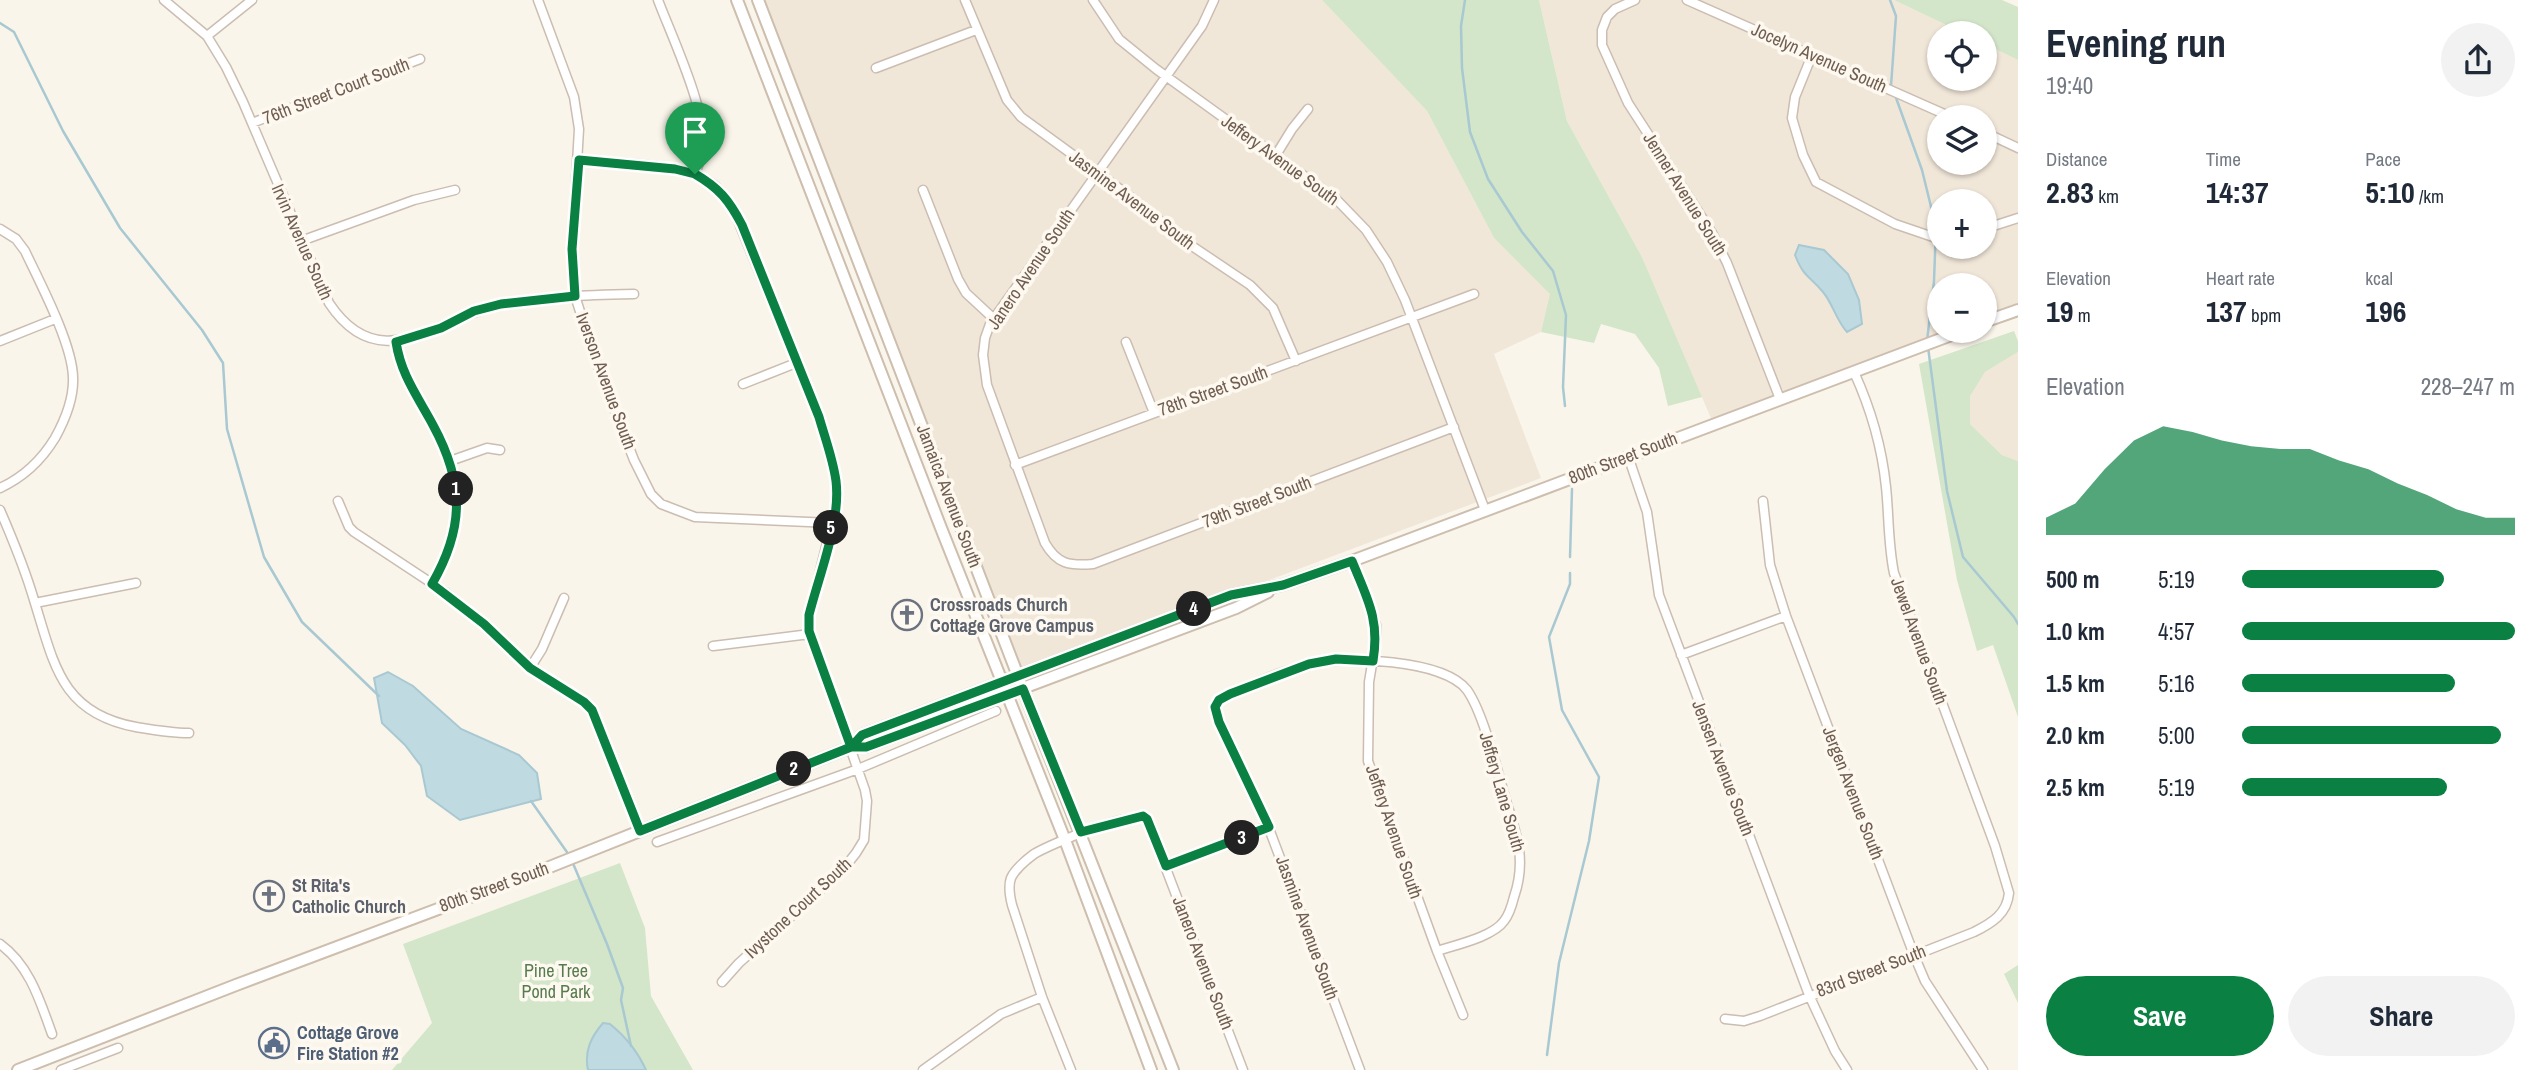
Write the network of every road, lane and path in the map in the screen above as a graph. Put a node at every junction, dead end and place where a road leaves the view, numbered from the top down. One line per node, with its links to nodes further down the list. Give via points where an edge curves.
1 (164, 0): 13 (street, Irvin Avenue South)
2 (252, 0): 13 (street)
3 (538, 0): 24 (street, Iverson Avenue South, via 574,97)
4 (658, 0): 26 (street, via 702,125 703,148)
5 (737, 0): 77 (main road, Jamaica Avenue South)
6 (758, 0): 76 (main road, Jamaica Avenue South)
7 (965, 0): 12 (street, Jasmine Avenue South)
8 (1093, 0): 17 (street, Jeffery Avenue South, via 1119,39)
9 (1214, 0): 17 (street, via 1202,26)
10 (1687, 0): 14 (street, Jocelyn Avenue South)
11 (1632, 1): 50 (street, Jenner Avenue South, via 1607,17 1602,46 1628,103 1712,233)
12 (976, 30): 16 (street); 25 (street, Jasmine Avenue South, via 1007,100 1021,117)
13 (207, 36): 20 (street, Irvin Avenue South)
14 (1812, 55): 18 (street, Jocelyn Avenue South); 32 (street, via 1792,118 1816,182 1895,224)
15 (420, 59): 20 (street, 76th Street Court South)
16 (876, 68)
17 (1166, 77): 23 (street, Jeffery Avenue South); 25 (street, Janero Avenue South)
18 (1927, 106)
19 (1308, 108): 23 (street)
20 (252, 123): 33 (street, Irvin Avenue South)
21 (1997, 138): 22 (street)
22 (2018, 148)
23 (1276, 155): 38 (street, Jeffery Avenue South, via 1336,199 1366,230 1387,262)
24 (579, 160): 26 (street); 36 (street, Iverson Avenue South, via 572,249)
25 (1097, 173): 41 (street, Janero Avenue South); 46 (street, Jasmine Avenue South, via 1262,295 1273,308)
26 (695, 174): 47 (street, via 715,186 732,206)
27 (455, 190): 33 (street)
28 (923, 190): 41 (street, via 958,279)
29 (2018, 218): 30 (street)
30 (1997, 225)
31 (0, 229): 40 (street, via 25,251)
32 (1927, 235)
33 (301, 241): 43 (street, Irvin Avenue South, via 339,319 367,336)
34 (634, 294): 36 (street)
35 (1474, 295): 38 (street, 78th Street South)
36 (575, 296): 43 (street, via 501,304); 62 (street, Iverson Avenue South, via 634,460 661,504 695,517)
37 (2018, 310): 39 (main road)
38 (1412, 318): 46 (street, 78th Street South); 52 (street, Jeffery Avenue South)
39 (1997, 318)
40 (55, 319): 42 (street); 57 (street, via 74,377 70,405 33,468)
41 (994, 319): 56 (street, Janero Avenue South, via 985,338 984,373)
42 (0, 341)
43 (396, 342): 55 (street, via 405,377)
44 (1126, 342): 51 (street)
45 (1930, 343): 48 (main road, 80th Street South)
46 (1296, 362): 51 (street, 78th Street South)
47 (796, 363): 49 (street); 62 (street, via 819,417 836,481)
48 (1854, 372): 50 (main road, 80th Street South); 92 (street, Jewel Avenue South, via 1876,436 1886,485 1894,573 1995,846 2009,892)
49 (743, 384)
50 (1780, 399): 54 (main road, 80th Street South)
51 (1154, 413): 56 (street, 78th Street South)
52 (1454, 427): 61 (street, Jeffery Avenue South); 63 (street, 79th Street South, via 1093,564)
53 (500, 450): 55 (street, via 487,448)
54 (1628, 456): 61 (main road, 80th Street South); 73 (street, Jensen Avenue South, via 1647,512 1659,594)
55 (450, 461): 66 (street, via 457,514 448,551)
56 (1015, 465): 63 (street, Janero Avenue South, via 1045,543)
57 (0, 488)
58 (338, 501): 66 (street, via 354,532)
59 (1763, 501): 70 (street, Jergen Avenue South, via 1770,565)
60 (0, 510): 69 (street)
61 (1485, 510): 64 (main road, 80th Street South)
62 (832, 523): 71 (street, via 809,615)
63 (1058, 560)
64 (1352, 561): 67 (main road, 80th Street South); 74 (street, Jeffery Avenue South, via 1376,625)
65 (136, 583): 69 (street)
66 (432, 584): 75 (street)
67 (1283, 585): 76 (main road, 80th Street South, via 1231,595); 78 (main road, 80th Street South, via 1236,608)
68 (564, 598): 75 (street)
69 (35, 603): 83 (street, via 58,672 78,701 122,724)
70 (1786, 615): 73 (street); 95 (street, Jergen Avenue South)
71 (810, 634): 72 (street); 84 (street, Ivystone Court South)
72 (713, 646)
73 (1681, 655): 97 (street, Jensen Avenue South)
74 (1373, 661): 80 (street, Jeffery Lane South, via 1336,659 1309,664 1230,694 1219,700); 94 (street, Jeffery Avenue South, via 1368,761); 94 (street, Jeffery Lane South, via 1430,668 1467,689 1516,831 1522,861 1520,880 1504,921 1489,933)
75 (530, 668): 87 (street, via 592,710)
76 (1018, 675): 77 (main road, 80th Street South); 78 (main road, Jamaica Avenue South)
77 (1003, 681): 79 (main road, Jamaica Avenue South); 84 (main road, 80th Street South, via 862,735)
78 (1023, 689): 79 (main road, 80th Street South); 88 (main road, Jamaica Avenue South)
79 (1009, 695): 84 (main road, 80th Street South, via 866,747); 89 (main road, Jamaica Avenue South)
80 (1214, 710): 82 (street); 86 (street, Jasmine Avenue South)
81 (996, 711): 85 (street)
82 (1203, 712)
83 (189, 733)
84 (851, 747): 85 (street, Ivystone Court South); 87 (main road, 80th Street South)
85 (858, 769): 90 (street); 96 (street, Ivystone Court South, via 867,801 864,840 856,853)
86 (1269, 827): 91 (street); 110 (street, Jasmine Avenue South)
87 (640, 831): 103 (main road, 80th Street South)
88 (1081, 832): 89 (street, Janero Avenue South); 91 (street, Janero Avenue South, via 1143,816); 108 (main road, Jamaica Avenue South)
89 (1065, 840): 98 (street, Janero Avenue South, via 1033,855 1011,878 1012,905); 107 (main road, Jamaica Avenue South)
90 (657, 842)
91 (1166, 866): 109 (street, Janero Avenue South)
92 (2007, 904): 95 (street, 83rd Street South, via 1993,922)
93 (0, 944): 101 (street, via 13,954 33,984)
94 (1437, 951): 99 (street, Jeffery Avenue South)
95 (1914, 955): 97 (street, 83rd Street South); 112 (street, Jergen Avenue South, via 1925,981)
96 (722, 982)
97 (1809, 995): 100 (street, 83rd Street South, via 1745,1021); 111 (street, Jensen Avenue South)
98 (1042, 997): 105 (street, via 1001,1014); 106 (street, Janero Avenue South)
99 (1463, 1015)
100 (1725, 1019)
101 (52, 1034)
102 (118, 1048): 104 (street)
103 (18, 1070)
104 (61, 1070)
105 (923, 1070)
106 (1071, 1070)
107 (1151, 1070)
108 (1173, 1070)
109 (1243, 1070)
110 (1360, 1070)
111 (1847, 1070)
112 (1983, 1070)

